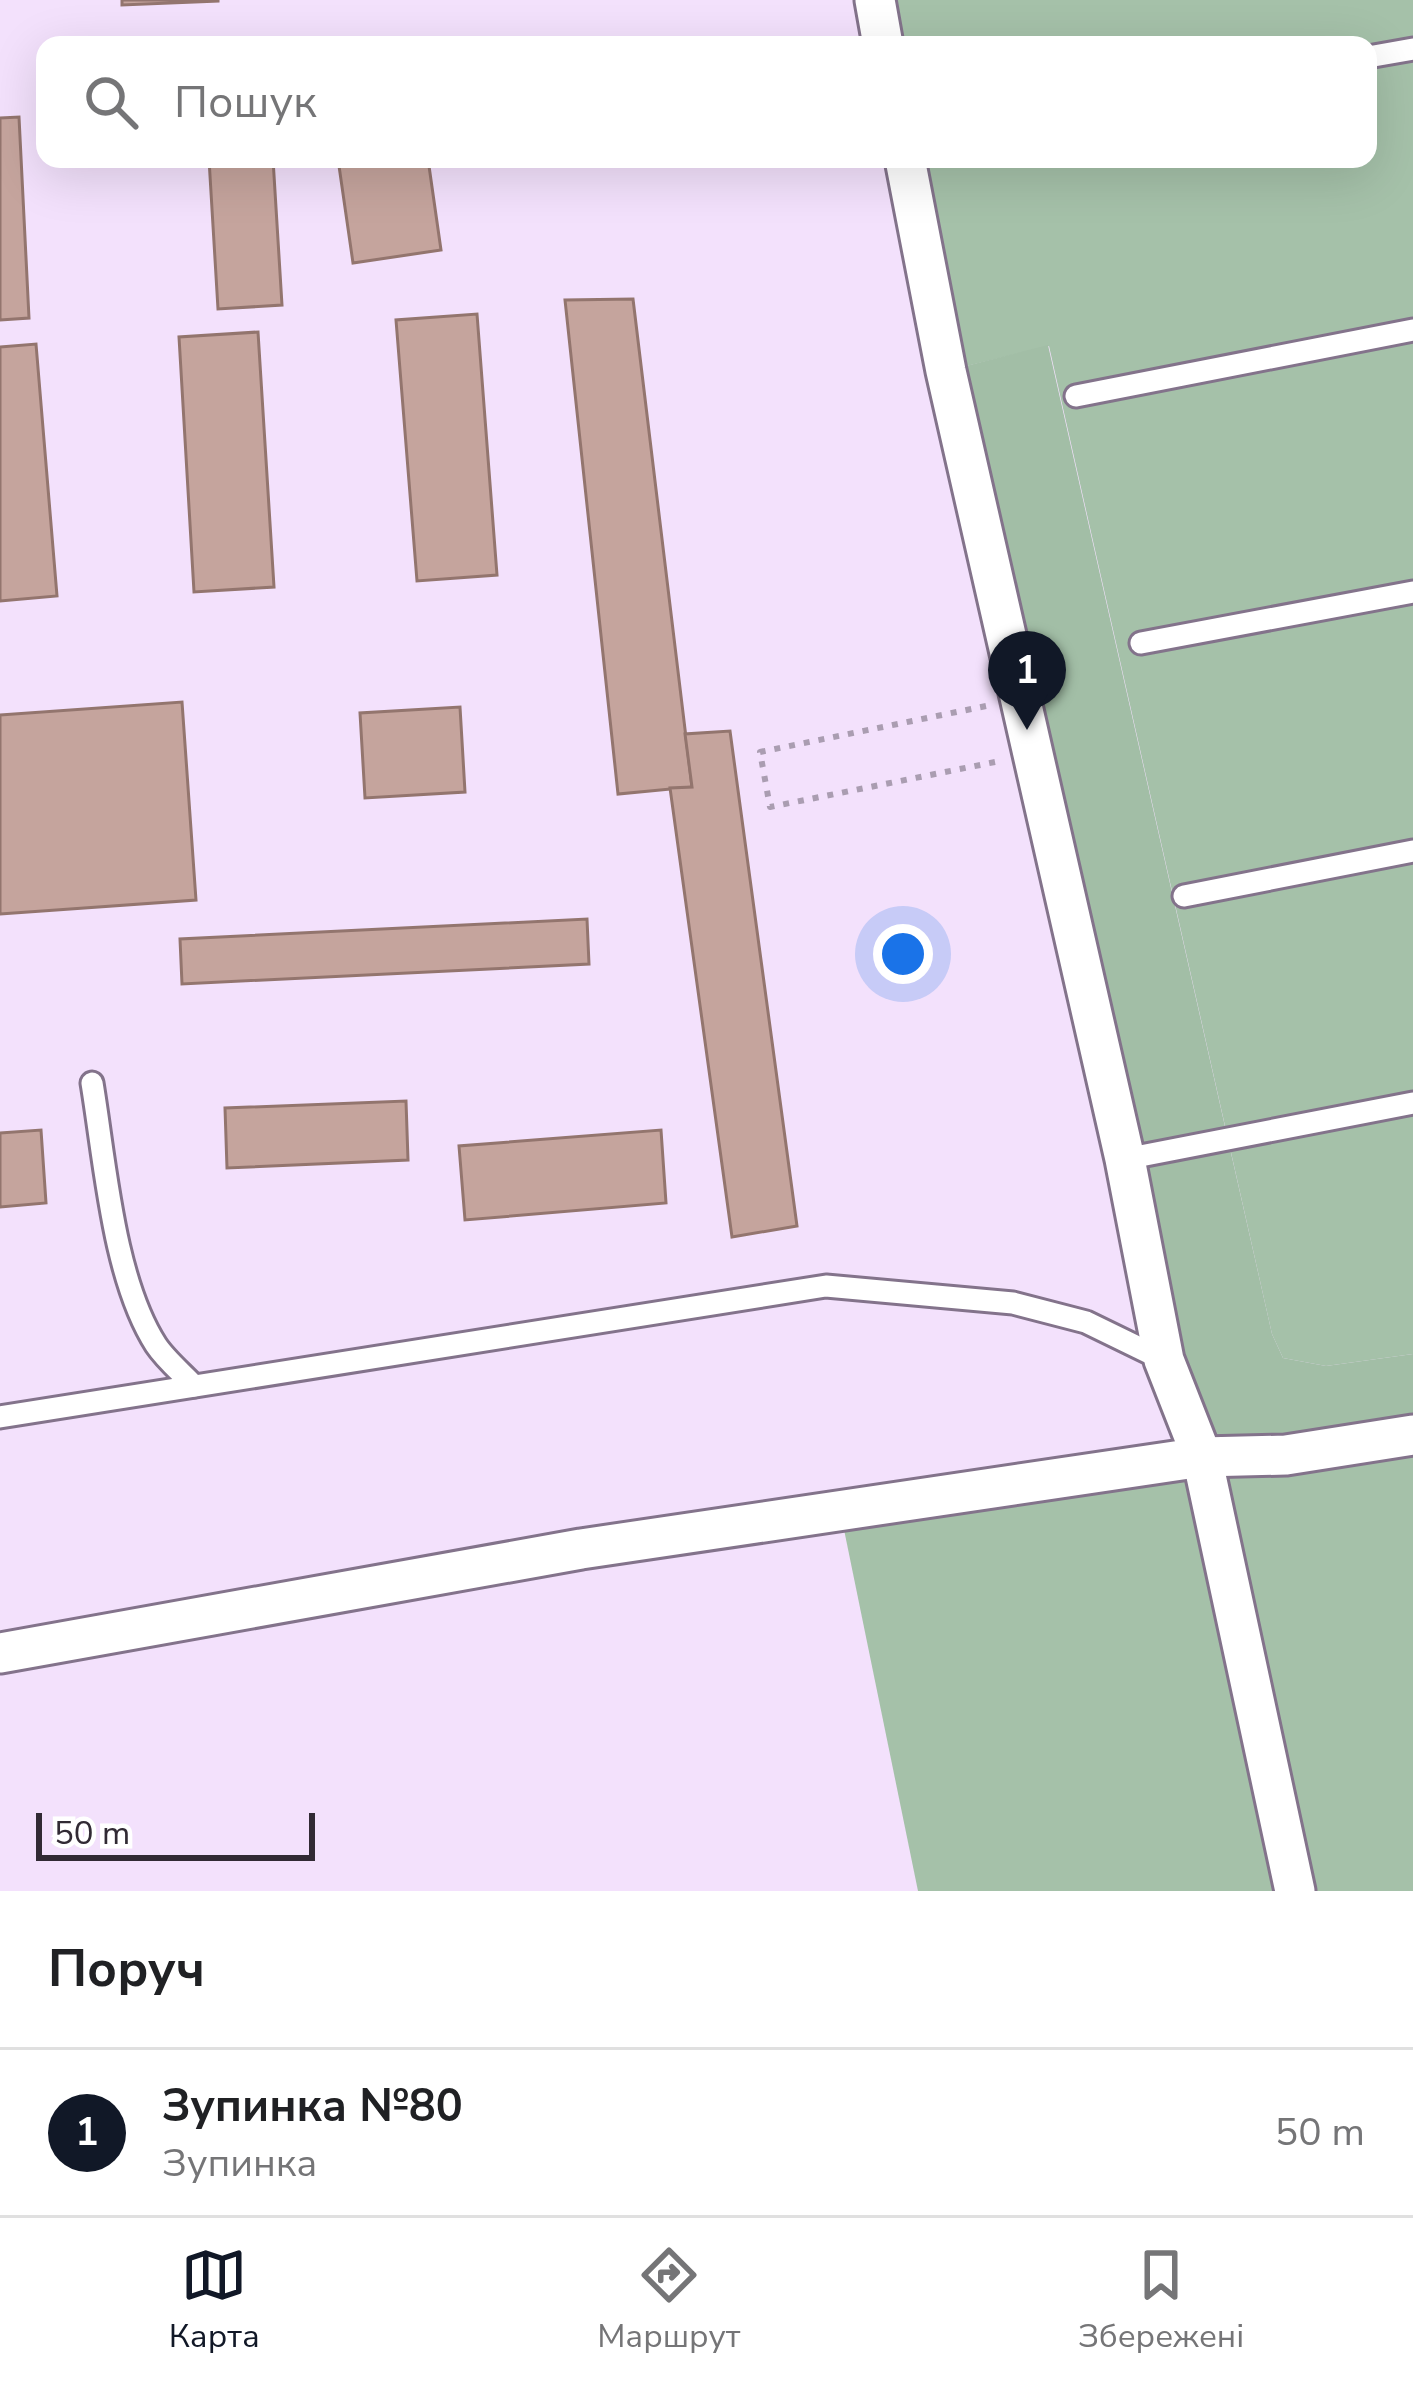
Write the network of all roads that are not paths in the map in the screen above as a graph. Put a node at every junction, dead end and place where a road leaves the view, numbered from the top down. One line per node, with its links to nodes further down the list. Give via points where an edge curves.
1 (875, 0): 2 (street)
2 (882, 36)
3 (1413, 49): 4 (lane)
4 (1377, 56)
5 (907, 168): 14 (street)
6 (1413, 330): 7 (lane)
7 (1076, 396)
8 (1413, 592): 9 (lane)
9 (1141, 644)
10 (1413, 851): 11 (lane)
11 (1184, 896)
12 (92, 1083): 16 (lane, via 133,1287 156,1344)
13 (1413, 1103): 14 (lane)
14 (1125, 1160): 15 (street)
15 (1165, 1360): 16 (lane, via 1086,1322 1012,1304 826,1286); 19 (street)
16 (194, 1386): 17 (lane)
17 (0, 1417)
18 (1413, 1435): 19 (street, via 1286,1455)
19 (1202, 1457): 20 (street, via 581,1550); 21 (street)
20 (0, 1654)
21 (1294, 1891)

